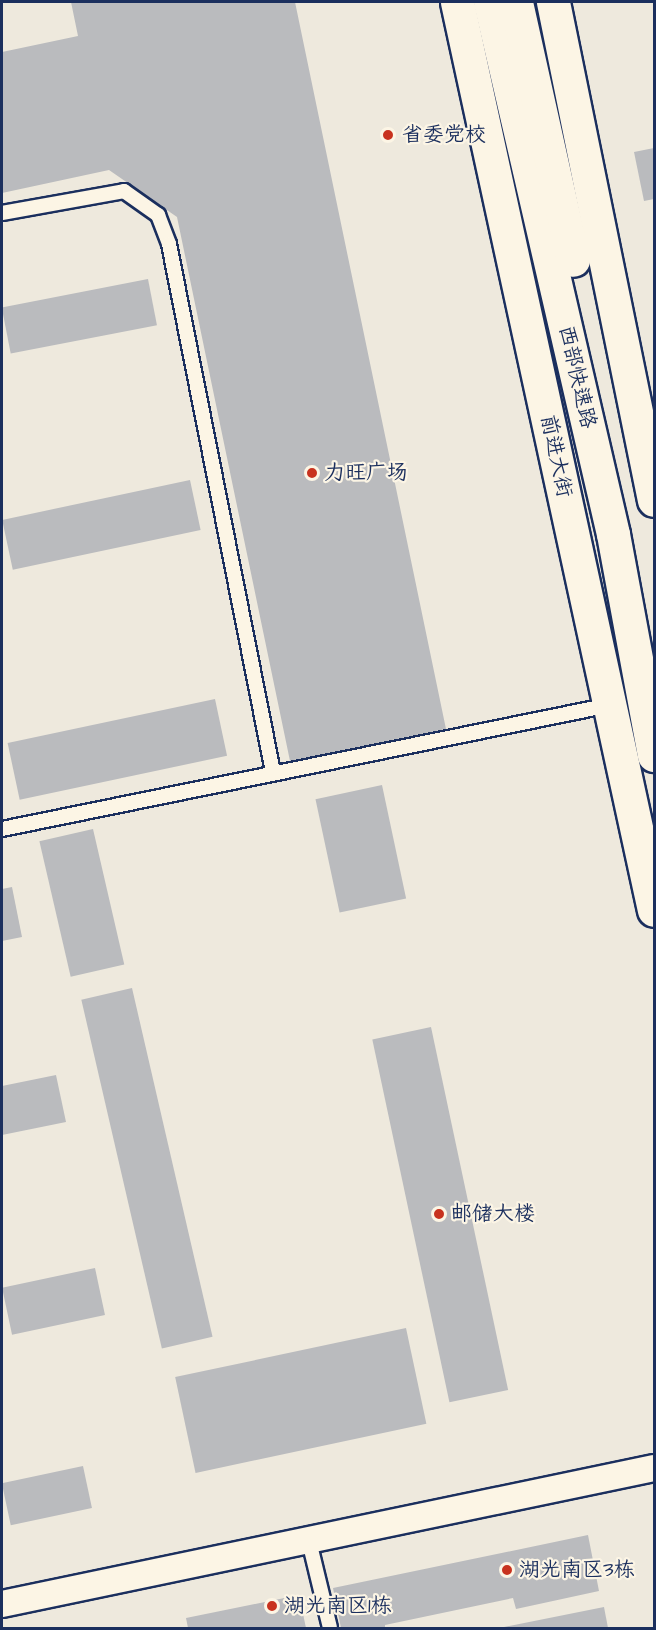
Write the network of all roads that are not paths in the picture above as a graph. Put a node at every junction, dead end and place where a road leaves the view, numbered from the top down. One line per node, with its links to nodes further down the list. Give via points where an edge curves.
1 (457, 2): 8 (main road, 前进大街)
2 (490, 2): 9 (main road, 西部快速路, via 613,534)
3 (516, 2): 7 (main road, 西部快速路)
4 (553, 2): 6 (main road)
5 (2, 213): 10 (lane, via 124,191 158,214 169,244)
6 (654, 500)
7 (654, 637)
8 (610, 705): 10 (lane); 12 (main road, 前进大街)
9 (654, 755)
10 (273, 772): 11 (lane)
11 (2, 829)
12 (654, 910)
13 (654, 1468): 14 (street)
14 (309, 1541): 15 (street); 16 (lane)
15 (2, 1604)
16 (330, 1629)

